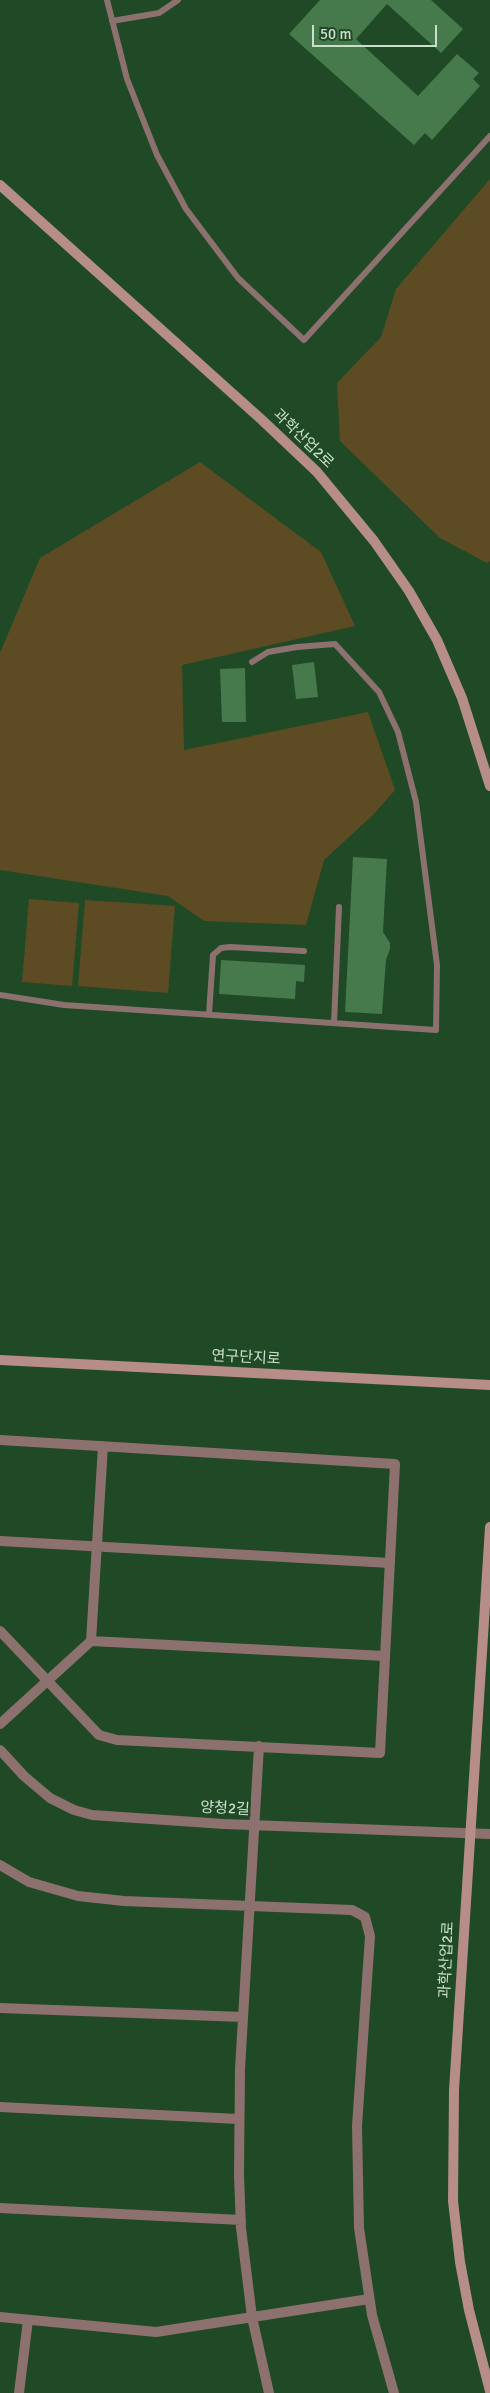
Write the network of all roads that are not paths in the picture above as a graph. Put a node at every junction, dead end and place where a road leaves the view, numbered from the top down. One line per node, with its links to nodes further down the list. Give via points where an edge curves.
1 (106, 0): 3 (lane)
2 (178, 0): 3 (lane, via 160,13)
3 (112, 21): 4 (lane, via 127,79 143,121 186,209 238,278 304,340)
4 (490, 136)
5 (0, 185): 7 (street, 과학산업2로, via 317,472 374,541 409,591 437,640 462,698)
6 (252, 662): 12 (lane, via 268,652 334,644 379,692 398,732 416,802 437,965 436,1030)
7 (490, 786)
8 (340, 906): 12 (lane)
9 (304, 951): 11 (lane, via 221,948 213,955)
10 (0, 995): 11 (lane, via 44,1003)
11 (209, 1014): 12 (lane)
12 (334, 1023)
13 (0, 1360): 14 (street, 연구단지로)
14 (490, 1385)
15 (0, 1440): 16 (street)
16 (103, 1446): 19 (street); 20 (street, via 396,1464)
17 (490, 1527): 29 (street, 과학산업2로)
18 (0, 1541): 19 (street)
19 (97, 1546): 20 (street); 22 (street)
20 (390, 1563): 23 (street)
21 (0, 1631): 24 (street)
22 (91, 1641): 23 (street); 24 (street)
23 (385, 1656): 26 (street, via 380,1752)
24 (47, 1682): 25 (street); 26 (street, via 99,1735 117,1740)
25 (0, 1724)
26 (259, 1746): 28 (street)
27 (0, 1750): 28 (street, 양청2길, via 50,1798 74,1810 122,1819)
28 (255, 1825): 29 (street, 양청2길); 32 (street)
29 (472, 1832): 30 (street, 양청2길); 43 (street, 과학산업2로, via 454,2090 453,2201 469,2310)
30 (490, 1834)
31 (0, 1865): 32 (street, via 29,1882 78,1896)
32 (250, 1906): 34 (street); 39 (street, via 352,1910 365,1916 368,1924 370,1936 356,2175 359,2228)
33 (0, 2008): 34 (street)
34 (243, 2017): 36 (street)
35 (0, 2107): 36 (street)
36 (238, 2119): 38 (street)
37 (0, 2208): 38 (street)
38 (241, 2220): 41 (street)
39 (369, 2299): 41 (street); 46 (street)
40 (0, 2317): 42 (street)
41 (252, 2317): 42 (street, via 156,2332); 45 (street)
42 (28, 2320): 44 (street)
43 (490, 2391)
44 (19, 2393)
45 (269, 2393)
46 (394, 2393)

